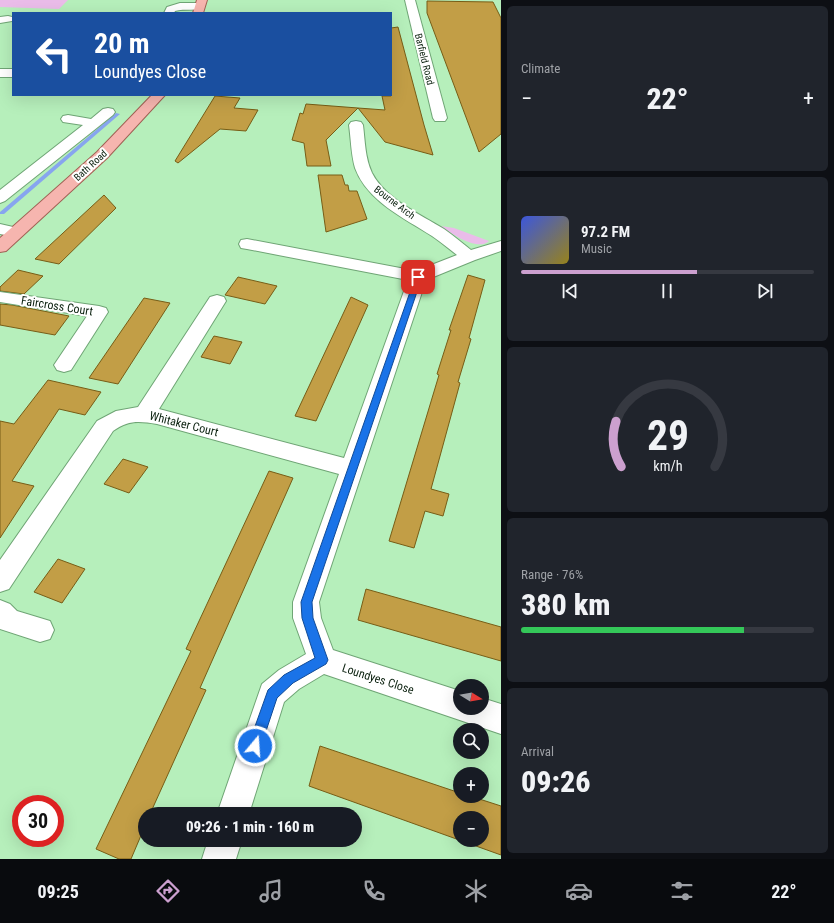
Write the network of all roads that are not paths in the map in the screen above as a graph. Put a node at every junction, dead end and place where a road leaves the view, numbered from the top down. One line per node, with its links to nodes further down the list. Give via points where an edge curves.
1 (410, 0): 10 (street, Barfield Road)
2 (200, 6): 3 (street, via 176,7)
3 (170, 12)
4 (0, 72): 5 (street)
5 (12, 73)
6 (158, 96): 14 (main road, Bath Road, via 110,147)
7 (108, 112): 9 (street)
8 (68, 119): 9 (street)
9 (93, 123): 12 (street)
10 (439, 124)
11 (356, 125): 18 (street, Bourne Arch, via 362,166 372,184 402,210)
12 (0, 198)
13 (0, 229): 14 (street)
14 (16, 232): 16 (main road, Bath Road)
15 (247, 244): 19 (street)
16 (0, 246)
17 (501, 246): 18 (street)
18 (469, 256): 19 (street)
19 (418, 277): 24 (street)
20 (0, 297): 22 (street, Faircross Court, via 99,312)
21 (217, 301): 23 (street)
22 (64, 365)
23 (144, 414): 24 (street, Whitaker Court); 25 (street, Whitaker Court, via 114,418 104,426)
24 (352, 469): 28 (street, via 306,602 307,618)
25 (0, 581)
26 (0, 612): 27 (street, via 8,620)
27 (40, 630)
28 (322, 660): 29 (street, Loundyes Close); 32 (street, via 289,679 272,694)
29 (453, 704)
30 (489, 715): 31 (street)
31 (501, 719)
32 (235, 807)
33 (223, 847): 34 (street)
34 (219, 859)

